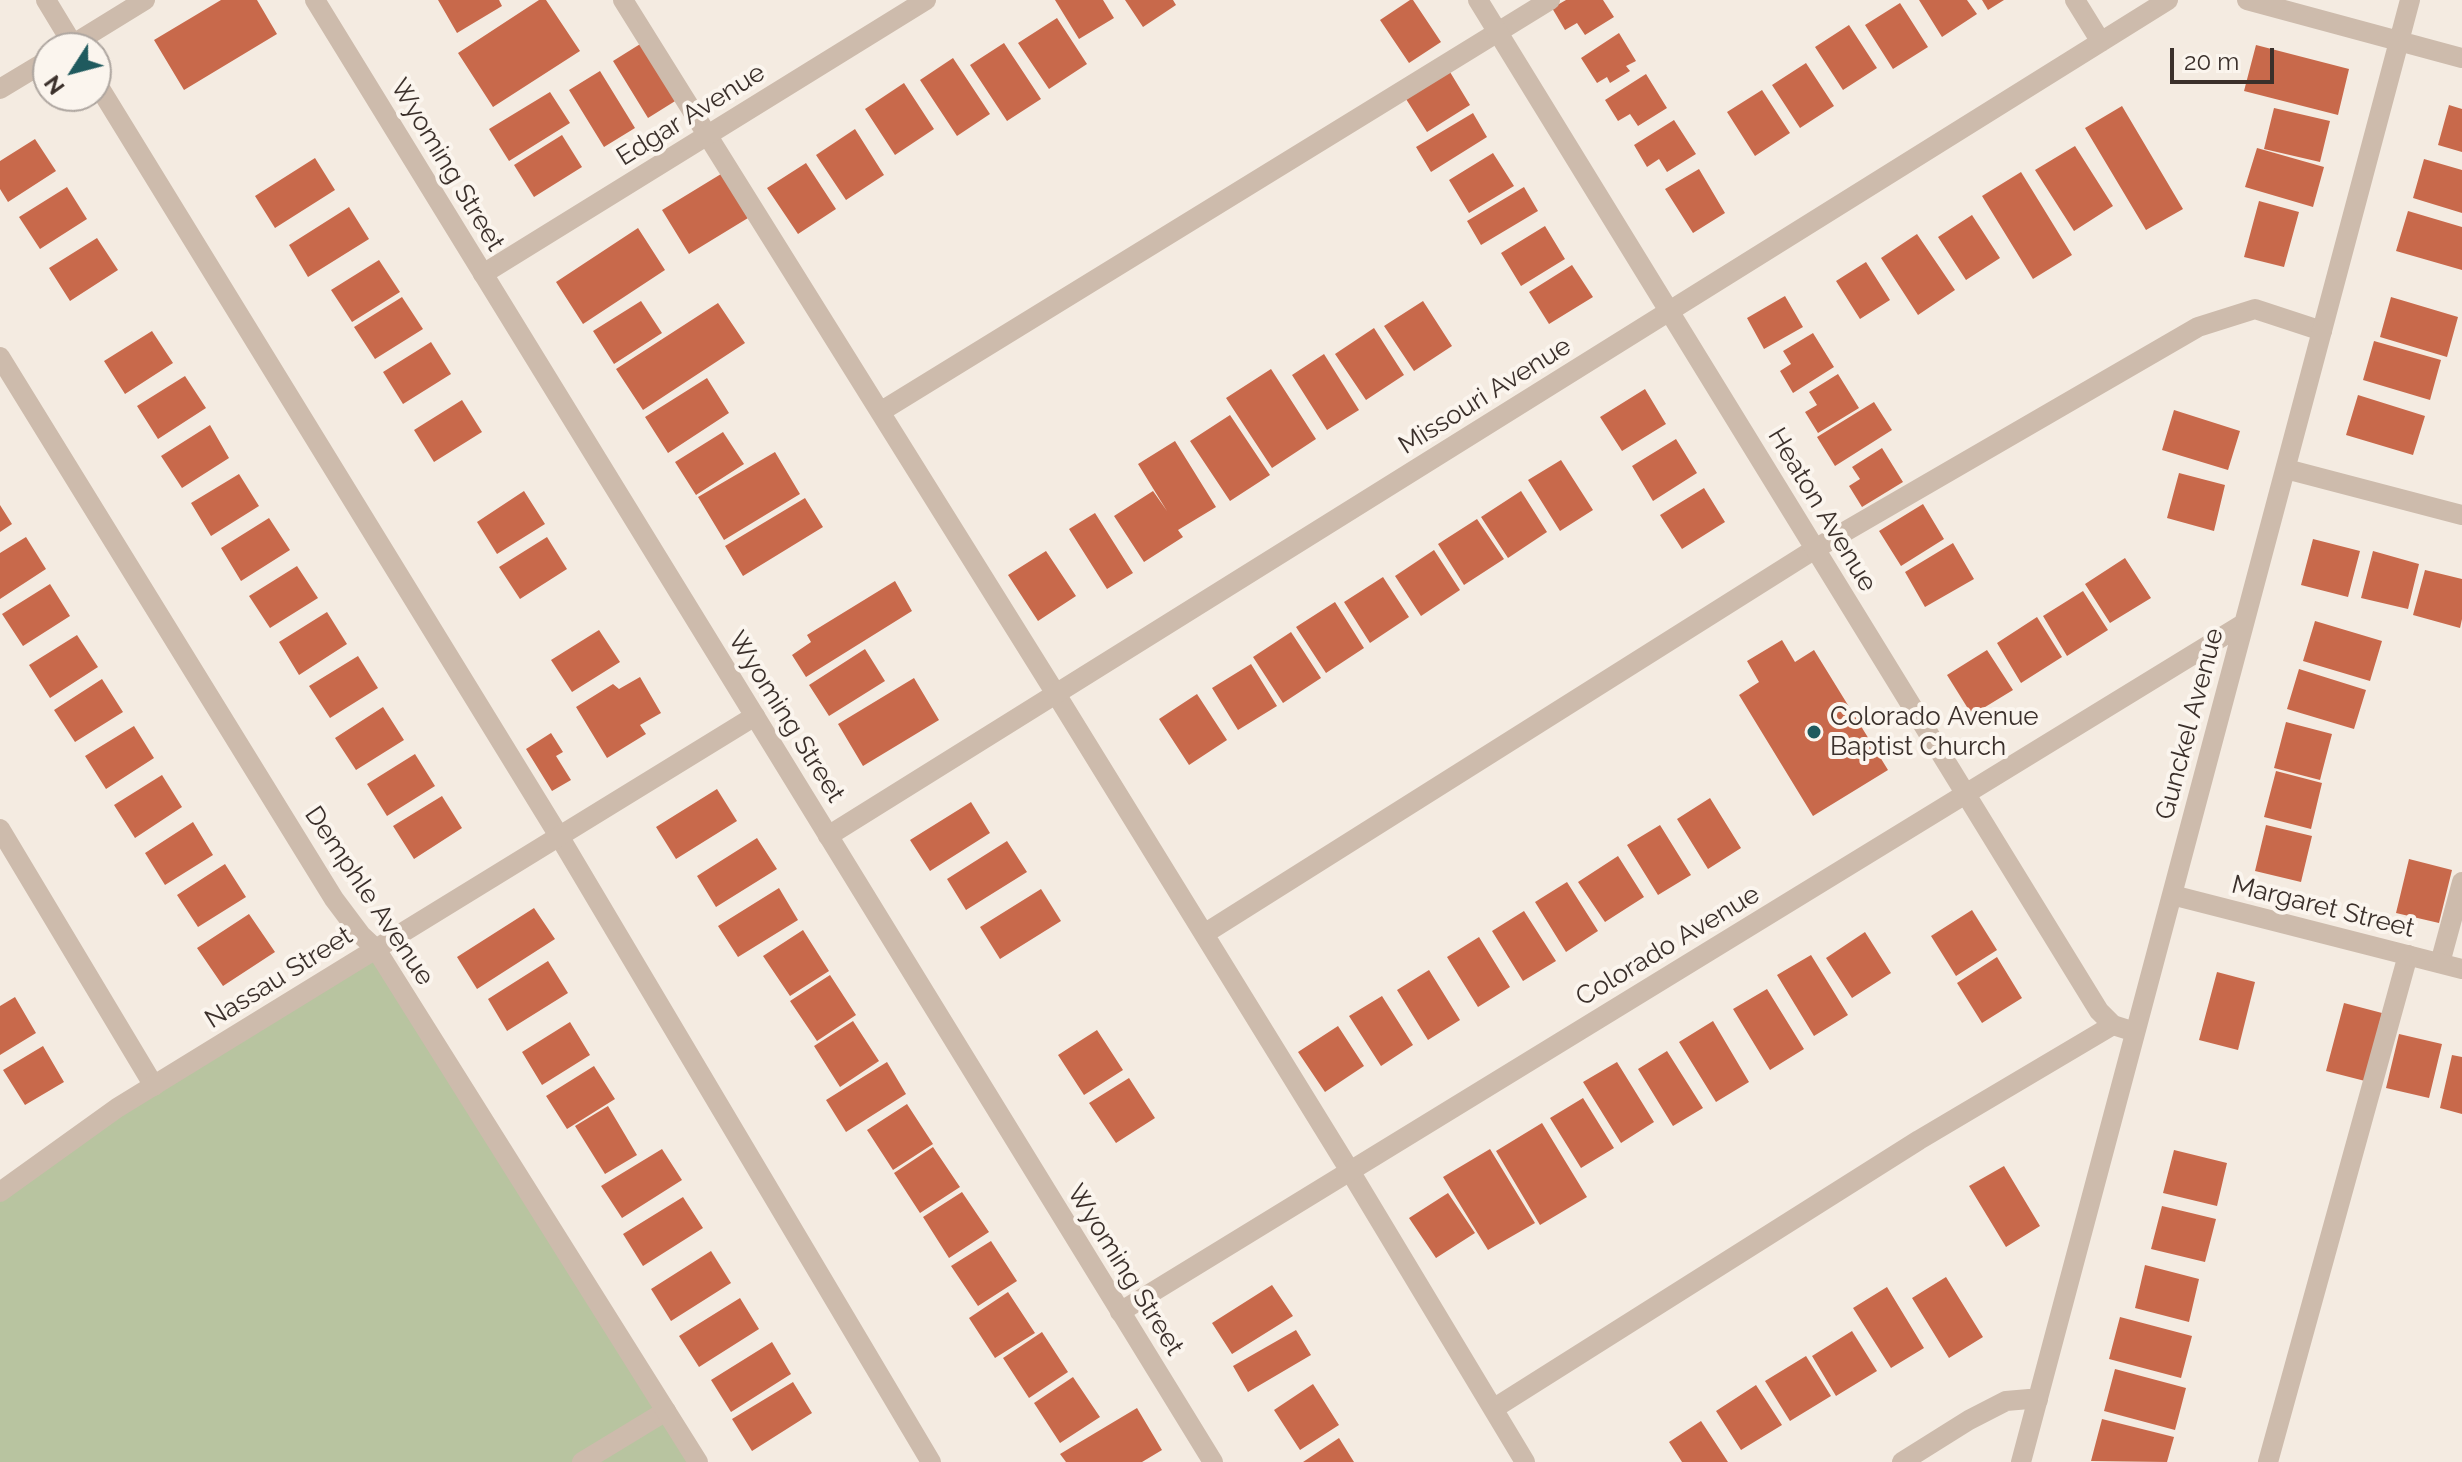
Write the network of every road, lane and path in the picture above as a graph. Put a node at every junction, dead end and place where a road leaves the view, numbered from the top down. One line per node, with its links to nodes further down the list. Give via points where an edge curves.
1 (46, 0): 12 (street)
2 (145, 0): 13 (street)
3 (315, 0): 22 (street, Wyoming Street)
4 (623, 0): 21 (street)
5 (926, 0): 21 (street, Edgar Avenue)
6 (1478, 0): 14 (street, Heaton Avenue)
7 (1550, 0): 14 (street)
8 (2075, 0): 15 (street)
9 (2168, 0): 15 (street, Missouri Avenue)
10 (2247, 0): 16 (street)
11 (2410, 0): 16 (street, Gunckel Avenue)
12 (64, 32)
13 (95, 32)
14 (1498, 33): 23 (street, Heaton Avenue); 26 (street)
15 (2101, 42): 23 (street, Missouri Avenue)
16 (2399, 42): 17 (street); 24 (street, Gunckel Avenue)
17 (2462, 58)
18 (32, 70): 19 (street)
19 (0, 89)
20 (112, 108): 35 (street)
21 (708, 136): 22 (street, Edgar Avenue); 26 (street)
22 (483, 274): 32 (street, Wyoming Street)
23 (1670, 311): 29 (street, Heaton Avenue); 31 (street, Missouri Avenue)
24 (2322, 331): 27 (street, Gunckel Avenue); 29 (street, via 2255,309 2198,327)
25 (0, 357): 40 (street, Demphle Avenue, via 334,899)
26 (880, 412): 31 (street)
27 (2286, 469): 28 (street); 30 (street, Gunckel Avenue)
28 (2462, 515)
29 (1815, 549): 33 (street, Heaton Avenue); 39 (street)
30 (2243, 624): 33 (street, Colorado Avenue); 38 (street, Gunckel Avenue)
31 (1056, 694): 36 (street, Missouri Avenue); 39 (street)
32 (755, 716): 35 (street, Nassau Street); 36 (street, Wyoming Street)
33 (1965, 795): 44 (street, Heaton Avenue, via 2099,1011); 47 (street, Colorado Avenue)
34 (0, 829): 46 (street)
35 (559, 836): 40 (street, Nassau Street); 55 (street)
36 (828, 836): 49 (street, Wyoming Street)
37 (2462, 882): 42 (street)
38 (2172, 895): 41 (street, Margaret Street); 45 (street, Gunckel Avenue)
39 (1204, 934): 47 (street)
40 (376, 949): 46 (street, Nassau Street); 52 (street, Demphle Avenue)
41 (2408, 955): 42 (street, Margaret Street); 60 (street)
42 (2440, 963): 43 (street, Margaret Street)
43 (2462, 969)
44 (2113, 1025): 45 (street); 51 (street, via 1919,1140)
45 (2135, 1032): 50 (street, Gunckel Avenue)
46 (154, 1086): 48 (street, Nassau Street)
47 (1350, 1171): 49 (street, Colorado Avenue); 51 (street)
48 (0, 1192)
49 (1120, 1312): 56 (street, Wyoming Street)
50 (2038, 1400): 58 (street, via 2006,1401); 59 (street, Gunckel Avenue)
51 (1493, 1409): 57 (street)
52 (666, 1411): 53 (street); 54 (street, Demphle Avenue)
53 (582, 1462)
54 (698, 1462)
55 (931, 1462)
56 (1213, 1462)
57 (1525, 1462)
58 (1902, 1462)
59 (2021, 1462)
60 (2268, 1462)

